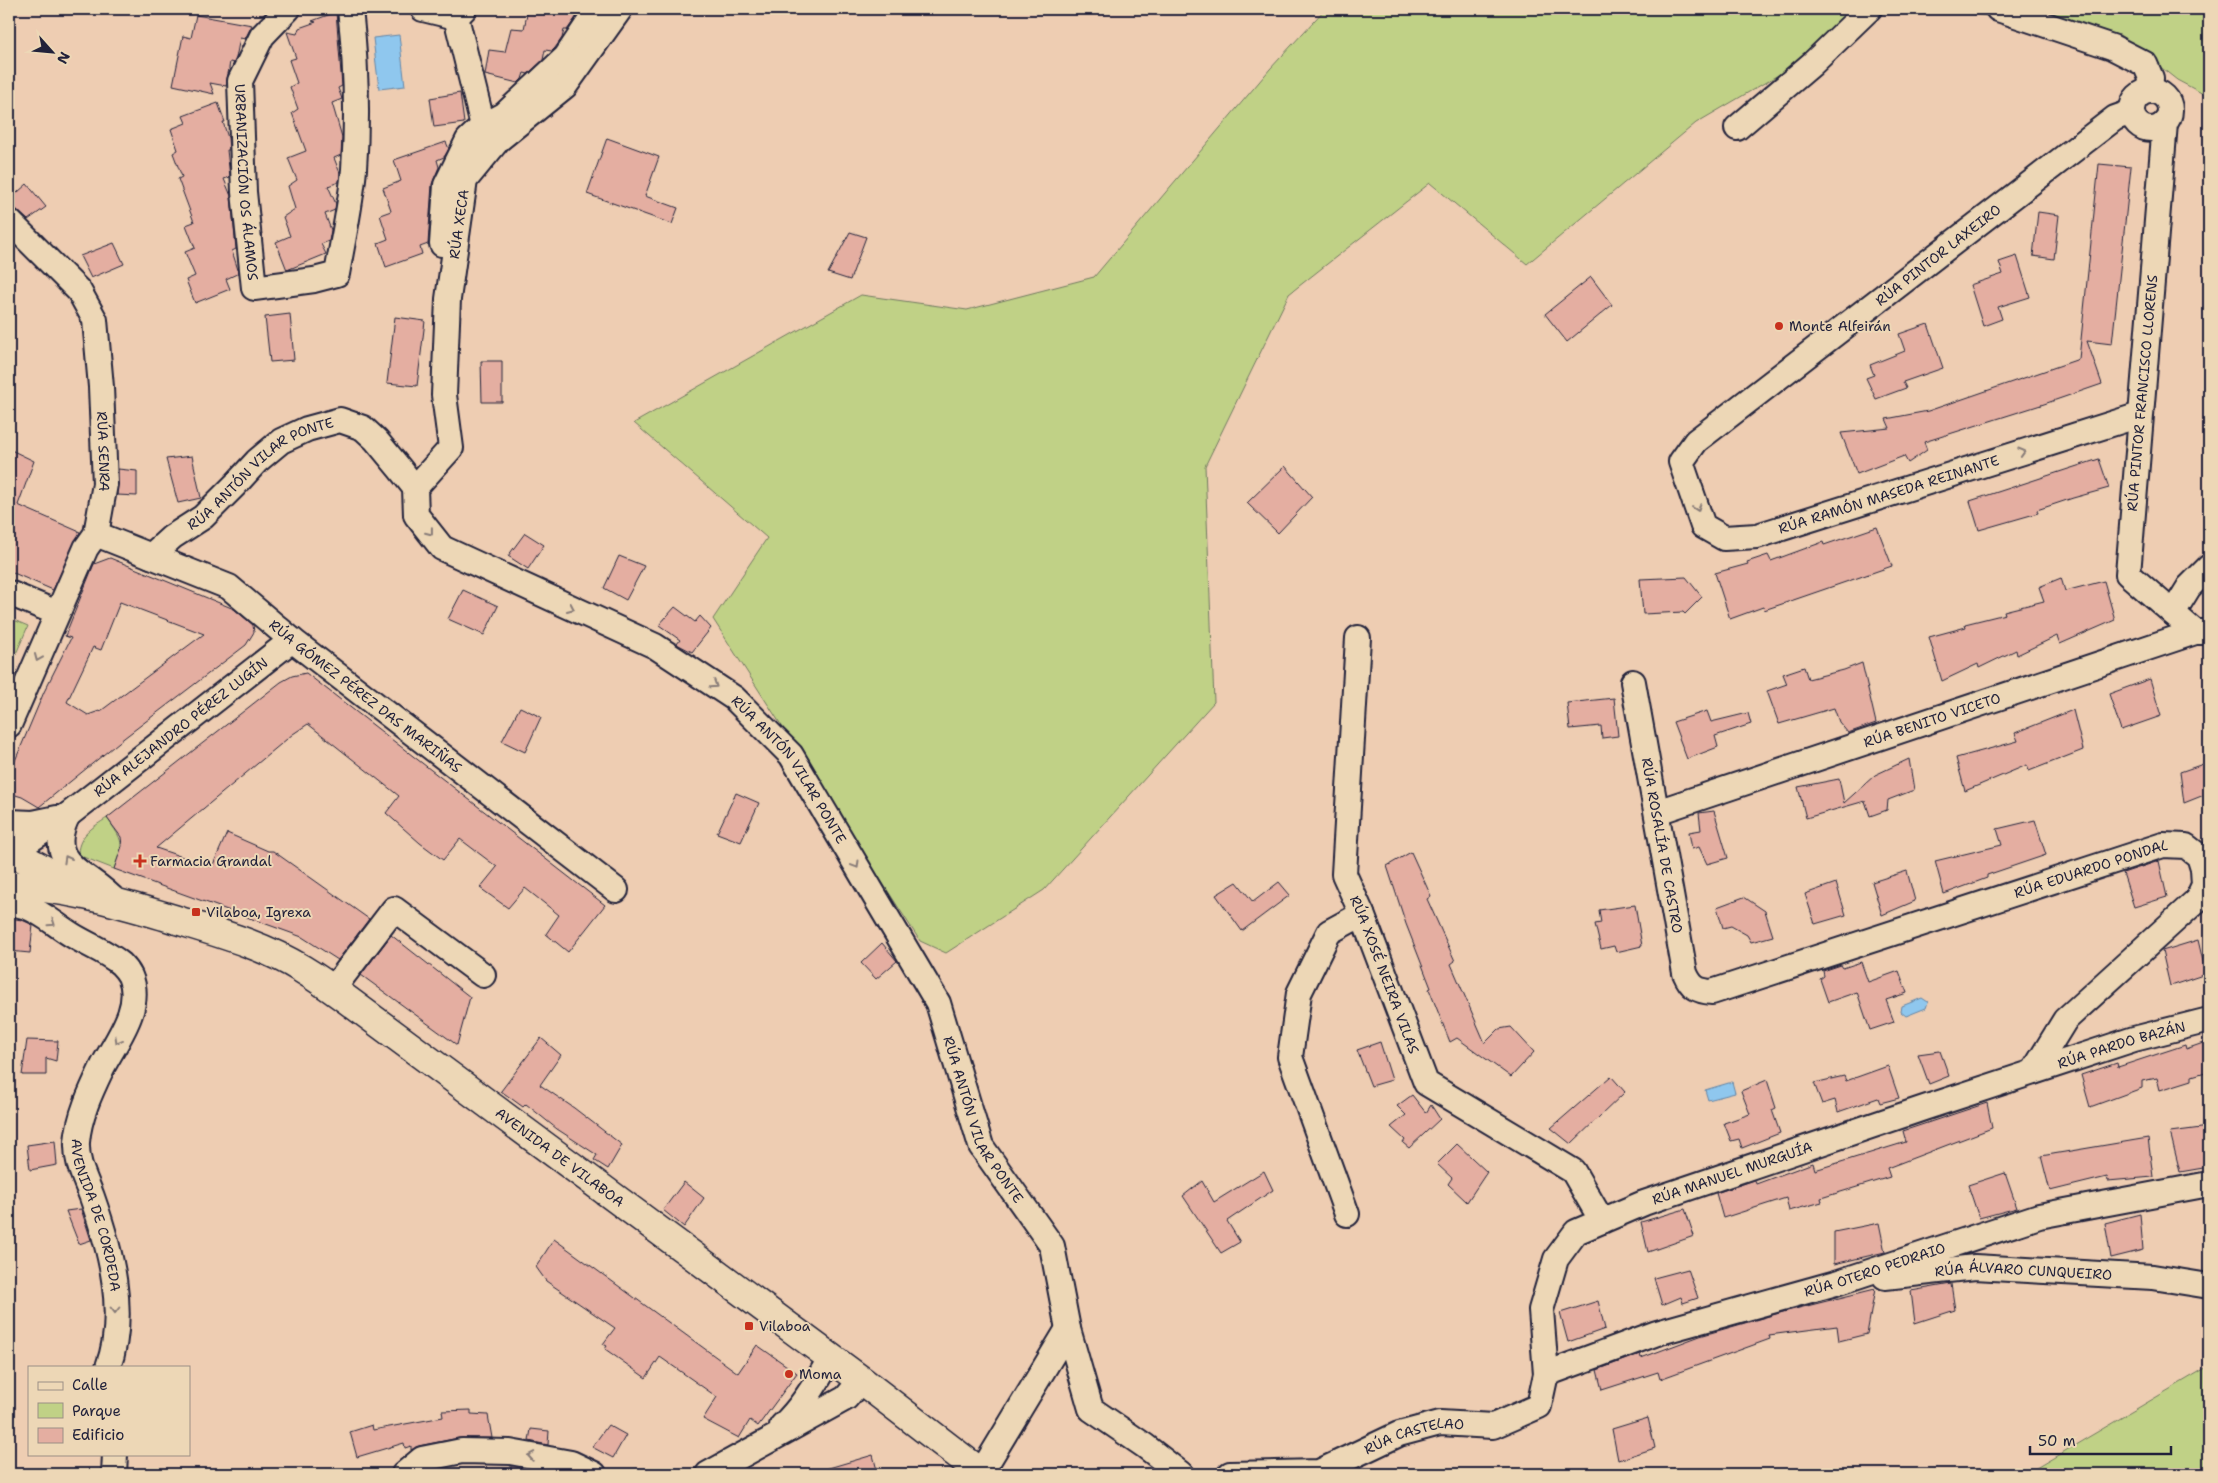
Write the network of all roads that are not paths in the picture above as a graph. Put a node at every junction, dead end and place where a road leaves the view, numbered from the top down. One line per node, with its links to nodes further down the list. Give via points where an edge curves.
1 (288, 9): 2 (street, URBANIZACIÓN OS ÁLAMOS, via 262,36 240,80 244,192 254,288 337,274 354,170 356,123)
2 (350, 9)
3 (423, 9): 8 (street)
4 (598, 9): 13 (street, via 566,57 504,115)
5 (620, 9): 13 (street, RÚA XECA, via 565,86 498,140)
6 (1869, 9): 12 (street, via 1812,64)
7 (1998, 9): 9 (street, via 2112,47 2145,64 2151,78)
8 (460, 13): 13 (street)
9 (2150, 91): 10 (street, via 2136,98); 11 (street, via 2160,94 2168,102 2170,113)
10 (2132, 112): 11 (street, via 2136,122 2145,128 2156,128); 17 (street, RÚA PINTOR LAXEIRO, via 2115,118 1703,435)
11 (2165, 123): 16 (street, RÚA PINTOR FRANCISCO LLORENS)
12 (1737, 128)
13 (488, 137): 15 (street, via 468,140 446,184); 18 (street, RÚA XECA, via 466,180 448,299 444,395 451,448)
14 (9, 221): 19 (street, RÚA SENRA, via 79,291 95,320 105,484)
15 (441, 259)
16 (2140, 415): 17 (street, RÚA RAMÓN MASEDA REINANTE, one-way to 16, via 1703,526 1724,538 1757,536); 24 (street, RÚA PINTOR FRANCISCO LLORENS, via 2128,574)
17 (1681, 462)
18 (415, 488): 20 (street, RÚA ANTÓN VILAR PONTE, via 363,428 340,420 307,429 281,441 203,517 172,537); 49 (street, RÚA ANTÓN VILAR PONTE, one-way to 49, via 416,515 442,548 655,646 734,698 791,755 938,1003 981,1146 1052,1246)
19 (96, 534): 20 (street, RÚA GÓMEZ PÉREZ DAS MARIÑAS); 23 (street, RÚA SENRA, via 86,548)
20 (151, 556): 27 (street, RÚA GÓMEZ PÉREZ DAS MARIÑAS, via 230,587)
21 (2209, 567): 24 (street, via 2189,587)
22 (9, 593): 23 (street)
23 (57, 613): 29 (street, RÚA SENRA, one-way to 29)
24 (2173, 613): 25 (street, RÚA PINTOR FRANCISCO LLORENS)
25 (2202, 632): 30 (street, RÚA BENITO VICETO)
26 (1358, 638): 38 (street, RÚA XOSÉ NEIRA VILAS, via 1344,874)
27 (292, 640): 31 (street, RÚA ALEJANDRO PÉREZ LUGÍN); 35 (street, RÚA GÓMEZ PÉREZ DAS MARIÑAS)
28 (1633, 682): 30 (street, RÚA ROSALÍA DE CASTRO)
29 (9, 725)
30 (1657, 812): 41 (street, RÚA ROSALÍA DE CASTRO, via 1685,973 1689,984 1699,991)
31 (68, 815): 32 (street, RÚA ALEJANDRO PÉREZ LUGÍN, via 33,823); 33 (street, RÚA ALEJANDRO PÉREZ LUGÍN); 36 (street, one-way to 31, via 105,889 69,865 61,848 60,830)
32 (9, 822)
33 (10, 854): 36 (highway, AVENIDA DE VILABOA)
34 (9, 885): 36 (highway, AVENIDA DE VILABOA, via 36,886)
35 (616, 890)
36 (111, 900): 40 (highway, AVENIDA DE VILABOA, via 265,950 301,968)
37 (9, 902): 51 (street, AVENIDA DE CORDEDA, one-way to 51, via 28,907 106,954 122,965 130,977 133,992 127,1023 83,1111 77,1153 82,1175 108,1242 112,1267 115,1335)
38 (1362, 914): 45 (street, via 1329,932 1299,993 1290,1057); 46 (street, RÚA XOSÉ NEIRA VILAS, via 1426,1083 1573,1171)
39 (483, 975): 40 (street, via 394,909)
40 (333, 990): 50 (highway, AVENIDA DE VILABOA)
41 (1712, 992): 43 (street, RÚA EDUARDO PONDAL, via 2163,845 2186,846 2199,856 2203,869 2204,885 2196,900 2065,1020)
42 (2209, 1020): 43 (street, RÚA PARDO BAZÁN, via 2134,1039)
43 (2034, 1072): 46 (street, RÚA MANUEL MURGUÍA, via 1644,1203)
44 (2209, 1184): 47 (street, RÚA OTERO PEDRAIO, via 2040,1216)
45 (1347, 1214)
46 (1602, 1221): 52 (street, RÚA MANUEL MURGUÍA, via 1576,1232 1556,1260 1541,1310)
47 (1836, 1283): 48 (street, RÚA ÁLVARO CUNQUEIRO, via 1974,1267 2154,1277); 52 (street, RÚA OTERO PEDRAIO, via 1657,1333)
48 (2209, 1286)
49 (1068, 1329): 58 (street); 63 (street, RÚA ANTÓN VILAR PONTE, via 1091,1409)
50 (830, 1358): 53 (highway, AVENIDA DE VILABOA); 54 (street)
51 (108, 1366)
52 (1546, 1374): 64 (street, RÚA CASTELAO, via 1538,1406 1493,1426 1440,1422 1399,1434 1319,1472)
53 (861, 1380): 55 (street, via 846,1398); 58 (highway, AVENIDA DE VILABOA)
54 (814, 1388): 55 (street, via 813,1400 818,1406); 56 (street, via 793,1415)
55 (829, 1407): 56 (street)
56 (762, 1444): 62 (street)
57 (115, 1456): 59 (street)
58 (982, 1473)
59 (114, 1474)
60 (404, 1474): 61 (street, one-way to 60, via 572,1463 510,1452 462,1452 422,1459)
61 (594, 1474)
62 (708, 1474)
63 (1180, 1474)
64 (1230, 1474)

